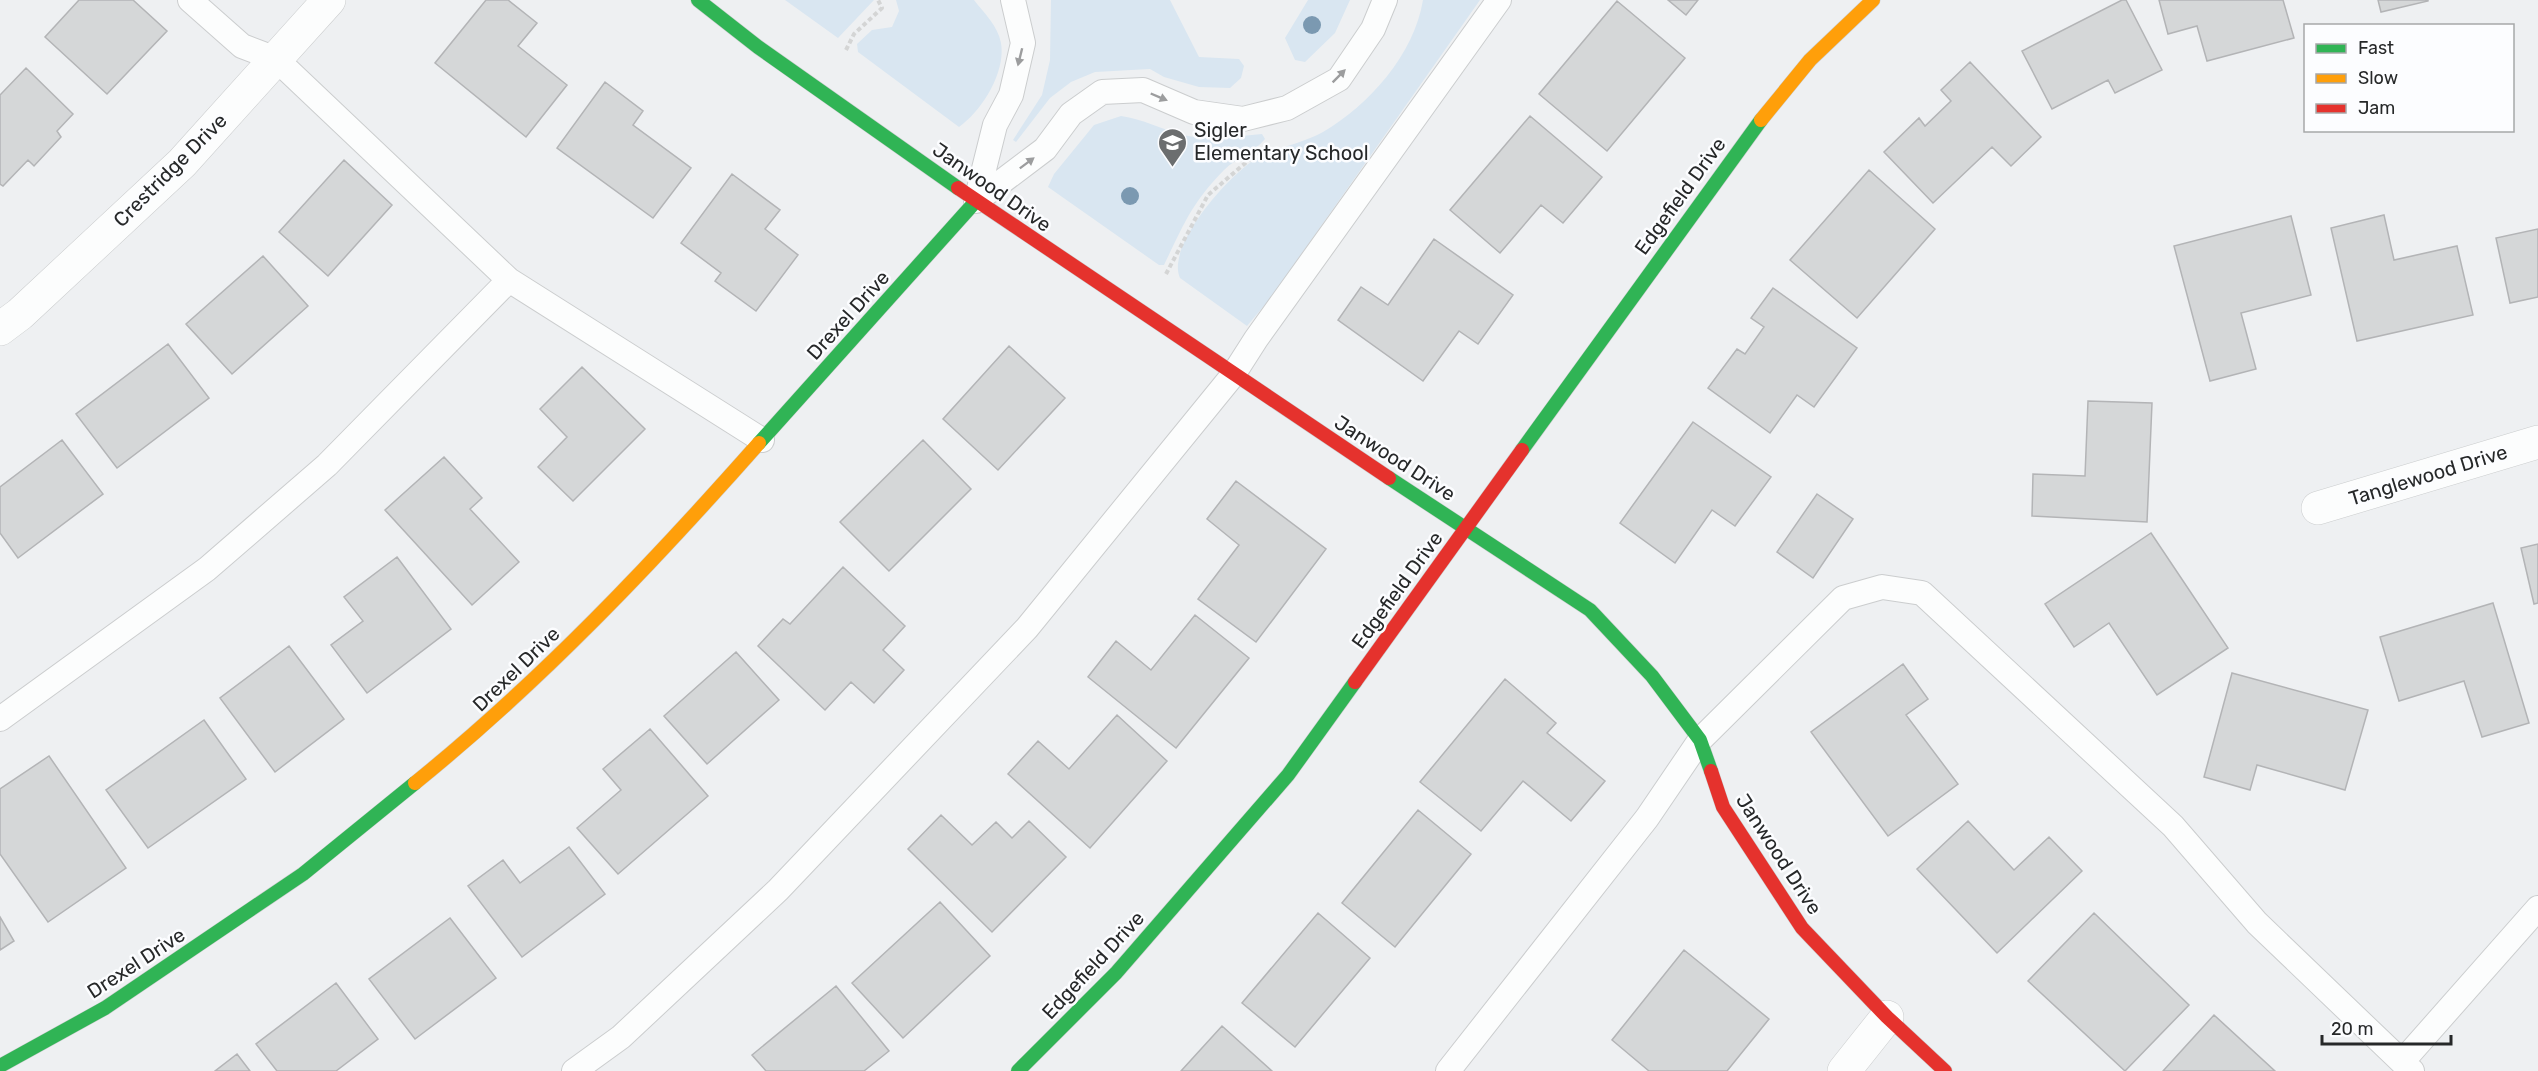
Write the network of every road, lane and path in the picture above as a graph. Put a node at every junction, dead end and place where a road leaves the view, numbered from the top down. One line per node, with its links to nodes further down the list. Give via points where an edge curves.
1 (190, 0): 10 (lane, via 242,46)
2 (329, 0): 10 (street, Crestridge Drive)
3 (698, 0): 11 (street, Janwood Drive, via 758,48)
4 (878, 0): 9 (path, via 882,8 854,34)
5 (1013, 0): 11 (lane, one-way to 11, via 1023,43 1011,95 995,125)
6 (1385, 0): 11 (lane, one-way to 6, via 1045,149 1071,114 1102,92 1143,90 1194,112 1243,119 1287,108 1339,79 1373,29)
7 (1498, 0): 14 (lane)
8 (1873, 0): 18 (street, Edgefield Drive, via 1810,60 1743,142)
9 (846, 50)
10 (276, 59): 12 (lane); 13 (street, Crestridge Drive, via 182,163 20,315)
11 (976, 201): 14 (street, Janwood Drive); 15 (street, Drexel Drive)
12 (509, 280): 15 (lane); 19 (lane, via 327,465 216,561)
13 (0, 329)
14 (1233, 375): 18 (street, Janwood Drive); 25 (lane, via 1027,628 778,890 621,1037)
15 (762, 440): 23 (street, Drexel Drive, via 657,558 484,727 303,874 105,1008)
16 (2538, 442): 17 (street, Tanglewood Drive)
17 (2318, 508)
18 (1466, 527): 20 (street, Janwood Drive, via 1590,610 1652,676); 26 (street, Edgefield Drive, via 1288,775 1116,973)
19 (0, 719)
20 (1700, 740): 22 (street, Janwood Drive, via 1723,807 1802,928); 24 (lane, via 1843,598 1882,587 1922,593 2173,826 2256,923); 27 (lane, via 1647,818)
21 (2538, 908): 24 (lane)
22 (1887, 1017): 28 (street); 29 (street, Janwood Drive)
23 (0, 1066)
24 (2407, 1066)
25 (574, 1071)
26 (1018, 1071)
27 (1448, 1071)
28 (1844, 1071)
29 (1945, 1071)

